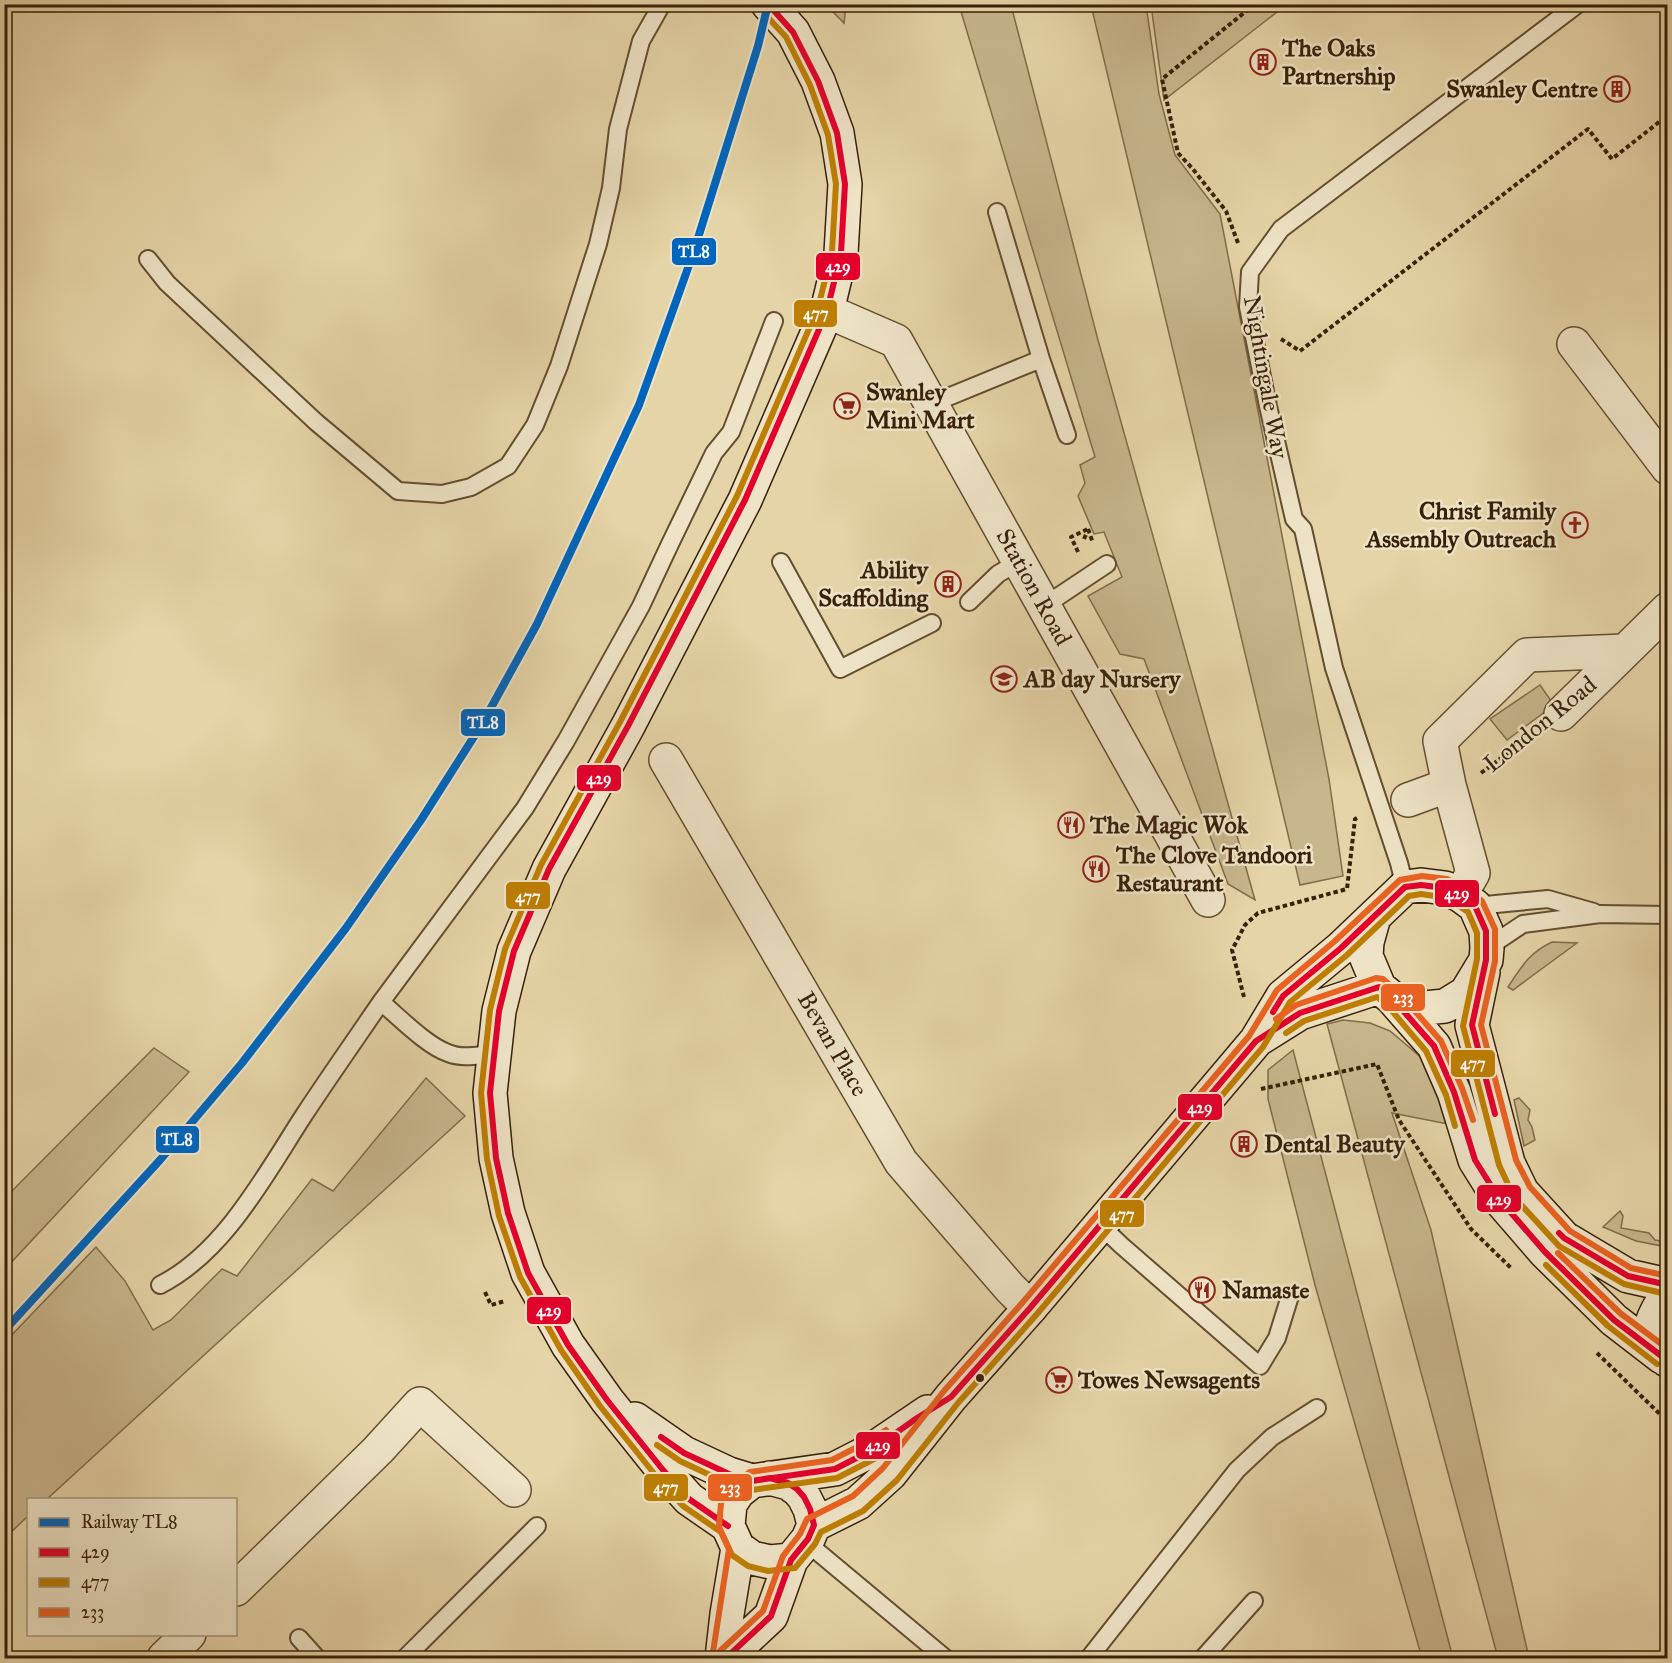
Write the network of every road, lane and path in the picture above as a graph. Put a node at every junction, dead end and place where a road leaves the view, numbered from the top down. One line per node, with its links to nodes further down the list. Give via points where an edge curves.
1 (662, 4): 9 (lane, via 641,41 618,129 611,188 598,244 559,366 535,425 508,466 471,487 441,494 398,491 307,414 167,283)
2 (768, 4): 11 (main road, via 793,32 818,81 837,133 845,184 842,253)
3 (1255, 4): 10 (path, via 1161,79 1178,153 1226,211)
4 (1329, 4): 6 (path)
5 (1578, 4): 10 (lane, Nightingale Way, via 1281,229)
6 (1345, 9)
7 (1668, 115): 13 (path, via 1612,159 1588,129 1300,351 1272,334)
8 (997, 212): 15 (lane)
9 (148, 259)
10 (1250, 272): 13 (lane, Nightingale Way, via 1248,307)
11 (827, 311): 16 (main road, Station Road, via 896,341); 47 (main road, via 745,500 549,869 514,951 499,1011)
12 (774, 321): 45 (lane, via 731,432 714,453 641,606 566,741 525,808)
13 (1254, 339): 36 (lane, Nightingale Way, via 1294,519 1303,529 1334,668)
14 (1574, 344): 18 (main road)
15 (1041, 359): 16 (lane); 17 (lane)
16 (931, 404): 21 (main road, Station Road)
17 (1066, 435)
18 (1668, 468)
19 (1084, 539): 20 (path, via 1089,532 1071,537)
20 (1075, 545)
21 (1020, 561): 24 (lane, via 999,574); 25 (main road, Station Road)
22 (782, 562): 27 (lane, via 840,669)
23 (1107, 564): 25 (lane)
24 (969, 602)
25 (1044, 606): 37 (main road, Station Road)
26 (1668, 609): 28 (main road, London Road)
27 (932, 623)
28 (1624, 651): 29 (main road, London Road); 30 (main road, London Road); 31 (main road, London Road); 33 (main road, London Road, via 1527,655 1440,741)
29 (1531, 675)
30 (1595, 702)
31 (1561, 714): 33 (path, London Road, via 1484,772)
32 (666, 759): 57 (main road, Bevan Place, via 901,1161)
33 (1449, 785): 34 (main road); 38 (main road, London Road, via 1473,873)
34 (1408, 800)
35 (1355, 819): 42 (path, via 1347,889 1258,913 1245,925)
36 (1405, 887): 38 (main road, via 1445,888); 41 (main road)
37 (1208, 900)
38 (1468, 900): 39 (lane, via 1548,899); 43 (main road, via 1486,931)
39 (1600, 914): 40 (lane); 43 (lane, via 1523,924)
40 (1668, 915)
41 (1374, 917): 44 (main road, via 1366,956); 46 (main road, via 1283,996)
42 (1232, 950)
43 (1486, 954): 44 (main road, via 1466,993 1445,1006 1414,1009); 52 (main road, via 1472,1025 1508,1163 1522,1192 1564,1238 1628,1276)
44 (1373, 994): 46 (main road, via 1300,1013); 58 (main road, via 1434,1046 1454,1092 1475,1160 1500,1200 1545,1252 1614,1320)
45 (381, 1002): 47 (lane, via 449,1054); 51 (lane, via 233,1223 178,1276)
46 (1256, 1041): 50 (main road)
47 (494, 1054): 60 (main road, via 490,1093 496,1158 508,1213 528,1273 568,1345)
48 (1377, 1065): 49 (path)
49 (1253, 1090)
50 (1100, 1224): 55 (lane, via 1260,1366 1277,1338); 57 (main road)
51 (160, 1285)
52 (1668, 1285)
53 (485, 1292): 56 (path, via 491,1305)
54 (1668, 1294): 58 (main road, via 1650,1330 1652,1342)
55 (1290, 1296)
56 (512, 1299)
57 (1030, 1308): 59 (main road)
58 (1665, 1359)
59 (951, 1397): 62 (main road, via 872,1450 835,1469); 66 (main road, via 890,1474)
60 (607, 1400): 62 (main road, via 684,1453 729,1474); 65 (main road, via 689,1499)
61 (1317, 1408): 78 (lane, via 1272,1437 1237,1470)
62 (761, 1479): 65 (main road, via 738,1492 730,1504); 66 (main road, via 788,1482 804,1497 810,1509)
63 (514, 1490): 67 (main road, via 420,1404)
64 (537, 1526): 74 (lane)
65 (733, 1537): 66 (main road, via 752,1558 770,1562); 75 (main road)
66 (804, 1542): 76 (main road, via 771,1616); 77 (lane)
67 (237, 1588)
68 (1254, 1601): 71 (lane)
69 (188, 1636): 72 (main road)
70 (299, 1638): 73 (lane)
71 (1210, 1656)
72 (164, 1659)
73 (317, 1659)
74 (405, 1659)
75 (722, 1659)
76 (726, 1659)
77 (945, 1659)
78 (1089, 1659)

